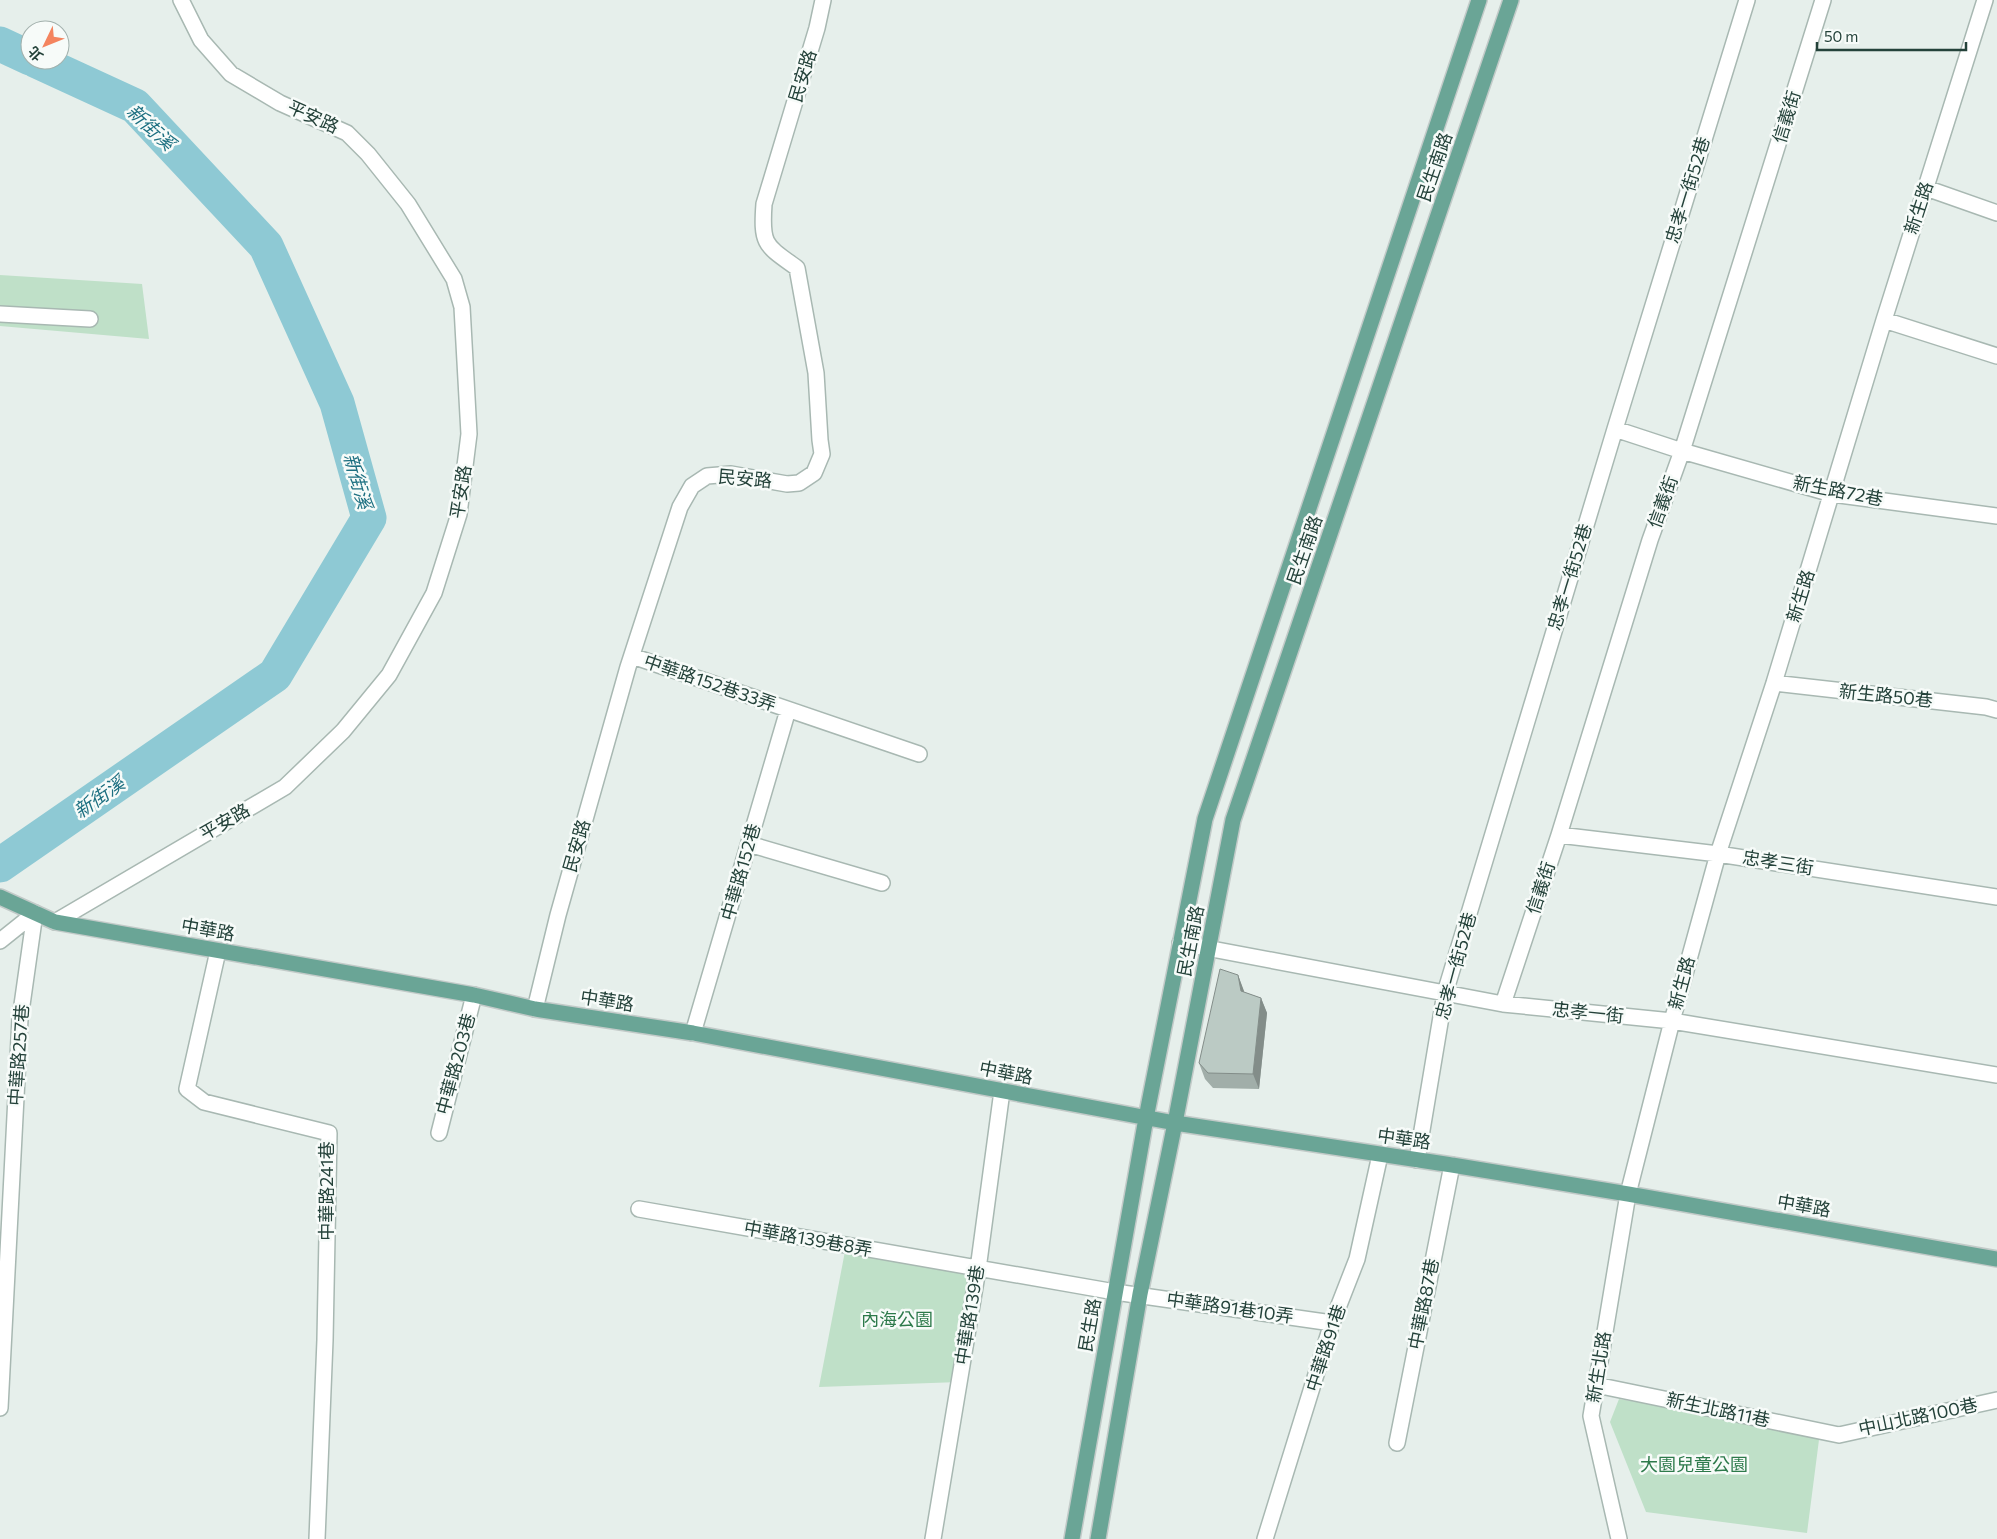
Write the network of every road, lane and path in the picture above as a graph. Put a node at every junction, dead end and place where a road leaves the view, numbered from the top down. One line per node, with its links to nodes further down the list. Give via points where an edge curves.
1 (182, 0): 30 (street, 平安路, via 201,40 231,74 280,103 347,133 368,154 408,204 454,279 462,307 469,434 459,514 430,601 389,675 343,731 285,786)
2 (824, 0): 18 (street, 民安路, via 764,204 762,230 771,250 797,268 816,373 822,454 814,473 799,483 787,484 731,474 707,476 692,486 680,507)
3 (1479, 0): 32 (main road, 民生南路, via 1205,819)
4 (1511, 0): 33 (main road, 民生南路, via 1233,820)
5 (1747, 0): 14 (street, 忠孝一街52巷)
6 (1823, 0): 15 (street, 信義街)
7 (1985, 0): 8 (street, 新生路)
8 (1926, 188): 9 (street); 12 (street, 新生路)
9 (1997, 213)
10 (0, 314): 11 (street)
11 (90, 319)
12 (1884, 320): 13 (street); 16 (street, 新生路)
13 (1997, 356)
14 (1615, 429): 15 (street, 新生路72巷); 35 (street, 忠孝一街52巷)
15 (1682, 451): 16 (street, 新生路72巷); 23 (street, 信義街, via 1650,540)
16 (1832, 494): 17 (street, 新生路72巷); 19 (street, 新生路)
17 (1997, 516)
18 (632, 656): 20 (street, 中華路152巷33弄); 38 (street, 民安路, via 558,915)
19 (1774, 683): 21 (street, 新生路50巷); 25 (street, 新生路)
20 (788, 710): 22 (street, 中華路152巷33弄); 24 (street, 中華路152巷)
21 (1997, 710)
22 (919, 754)
23 (1559, 835): 25 (street, 忠孝三街); 37 (street, 信義街)
24 (749, 844): 26 (street); 40 (street, 中華路152巷)
25 (1718, 854): 27 (street, 忠孝三街); 39 (street, 新生路)
26 (882, 883)
27 (1997, 897)
28 (6, 899): 29 (main road, 中華路)
29 (35, 912): 30 (main road, 中華路); 31 (street); 57 (street, 中華路257巷, via 20,1019)
30 (56, 922): 34 (main road, 中華路)
31 (0, 941)
32 (1180, 943): 33 (street, 忠孝一街); 43 (main road, 民生南路)
33 (1209, 949): 35 (street, 忠孝一街); 44 (main road, 民生南路)
34 (218, 951): 36 (main road, 中華路); 60 (street, 中華路241巷, via 188,1089 204,1102 329,1133 326,1340)
35 (1445, 993): 37 (street, 忠孝一街); 47 (street, 忠孝一街52巷)
36 (474, 995): 38 (main road, 中華路); 45 (street, 中華路203巷)
37 (1503, 1004): 39 (street, 忠孝一街)
38 (535, 1009): 40 (main road, 中華路)
39 (1672, 1021): 41 (street, 忠孝一街); 49 (street, 新生路)
40 (693, 1033): 42 (main road, 中華路)
41 (1997, 1075)
42 (1002, 1091): 43 (main road, 中華路); 52 (street, 中華路139巷)
43 (1146, 1118): 44 (main road, 中華路); 53 (main road, 民生路)
44 (1176, 1123): 46 (main road, 中華路); 53 (main road, 民生路)
45 (438, 1133)
46 (1380, 1155): 47 (main road, 中華路); 54 (street, 中華路91巷, via 1357,1259)
47 (1417, 1160): 48 (main road, 中華路)
48 (1452, 1165): 49 (main road, 中華路); 59 (street, 中華路87巷)
49 (1628, 1194): 51 (main road, 中華路); 55 (street, 新生北路)
50 (639, 1209): 52 (street, 中華路139巷8弄)
51 (1997, 1259)
52 (978, 1269): 53 (street, 中華路139巷8弄); 61 (street, 中華路139巷)
53 (1128, 1293): 54 (street, 中華路91巷10弄); 62 (main road, 民生路); 63 (main road, 民生路)
54 (1332, 1323): 64 (street, 中華路91巷)
55 (1596, 1385): 58 (street, 新生北路11巷); 65 (street, 新生北路, via 1591,1416)
56 (1997, 1400): 58 (street, 中山北路100巷)
57 (0, 1408)
58 (1839, 1435)
59 (1397, 1443)
60 (317, 1539)
61 (933, 1539)
62 (1072, 1539)
63 (1098, 1539)
64 (1265, 1539)
65 (1619, 1539)

